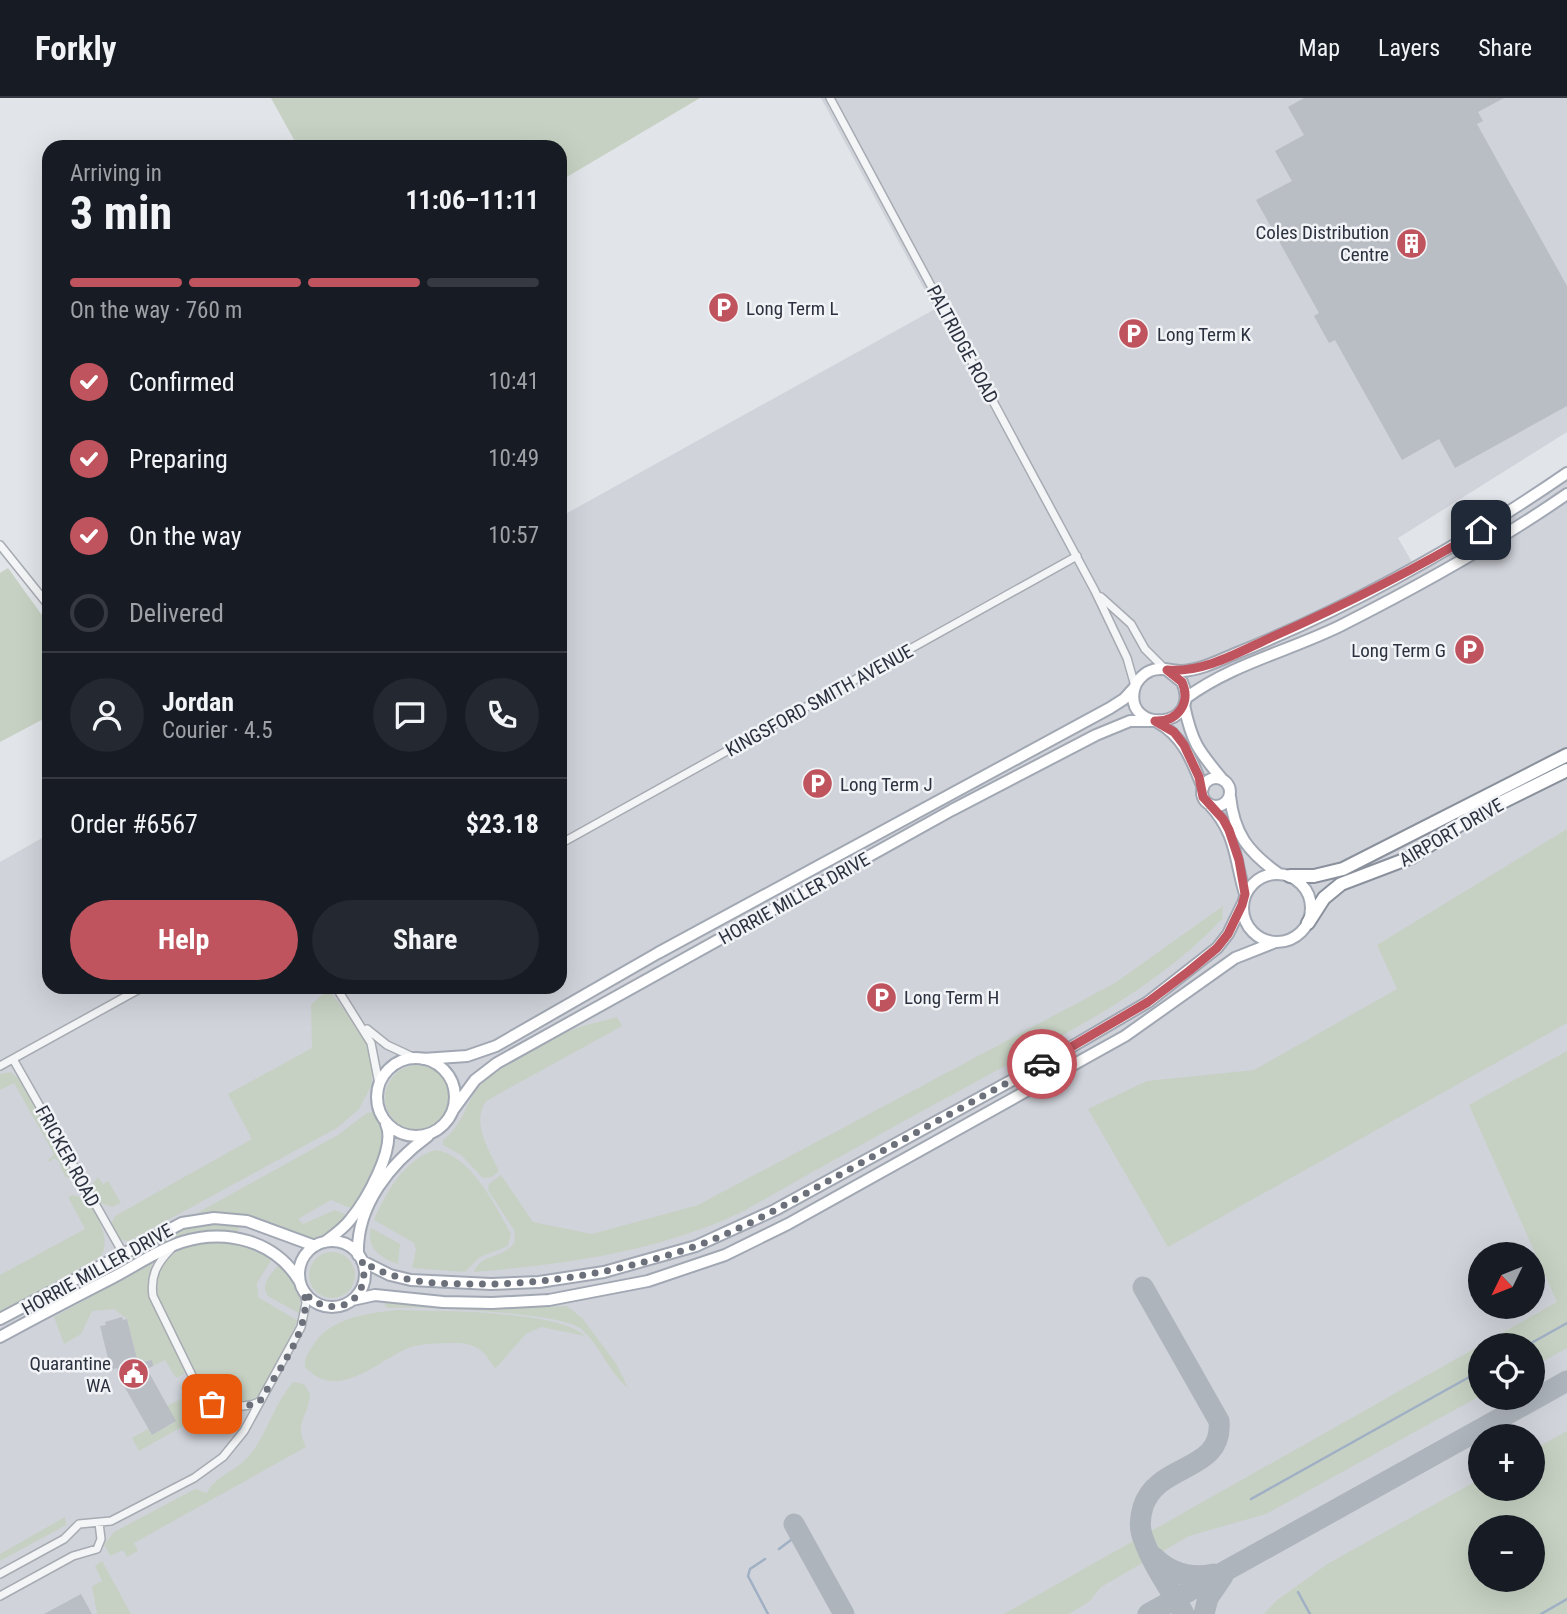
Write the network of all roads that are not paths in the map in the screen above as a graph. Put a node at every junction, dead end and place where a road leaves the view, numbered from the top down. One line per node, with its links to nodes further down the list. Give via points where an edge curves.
1 (831, 98): 5 (street, PALTRIDGE ROAD)
2 (1567, 473): 8 (main road, via 1466,539 1356,598 1207,665)
3 (1567, 494): 10 (main road, via 1401,594 1339,626 1215,678)
4 (0, 545): 7 (street)
5 (1077, 556): 6 (street, PALTRIDGE ROAD); 18 (street, KINGSFORD SMITH AVENUE)
6 (1096, 591): 8 (street, PALTRIDGE ROAD, via 1127,619 1145,649); 9 (street, PALTRIDGE ROAD, via 1127,658)
7 (42, 597)
8 (1166, 670): 9 (main road, via 1150,671); 10 (main road, via 1182,682)
9 (1135, 687): 11 (main road, via 1136,708); 26 (main road, HORRIE MILLER DRIVE, via 1110,708 496,1046 467,1056)
10 (1185, 702): 11 (main road, via 1171,719); 14 (main road, via 1193,740)
11 (1154, 721): 15 (main road, via 1180,740); 30 (main road, HORRIE MILLER DRIVE, via 1130,721 1096,734 561,1027 482,1074)
12 (1567, 755): 19 (highway, AIRPORT DRIVE, via 1343,869 1314,876)
13 (1567, 769): 21 (highway, AIRPORT DRIVE, via 1468,819 1412,857 1341,884 1324,898)
14 (1222, 779): 15 (main road, via 1210,779); 16 (main road)
15 (1203, 788): 17 (main road)
16 (1230, 796): 17 (main road, via 1222,805); 19 (main road, via 1234,820 1249,850)
17 (1209, 804): 20 (main road, via 1223,819 1234,843)
18 (567, 840)
19 (1284, 875): 20 (main road, via 1261,877); 21 (main road, via 1301,884 1309,895)
20 (1244, 899): 22 (main road, via 1244,918 1250,930); 36 (main road, via 1217,948 1148,1002 775,1210 708,1241 630,1266 539,1282 421,1281 390,1275)
21 (1308, 923): 22 (main road, via 1294,938)
22 (1273, 943): 38 (main road, via 1235,958 1125,1037 725,1255 648,1281 549,1300 453,1303 375,1295)
23 (130, 994): 27 (street)
24 (341, 994): 25 (street)
25 (357, 1018): 26 (street, via 381,1041); 29 (street, via 375,1053)
26 (419, 1058): 29 (main road, via 389,1068); 30 (main road, via 443,1069 451,1081)
27 (13, 1059): 28 (street); 35 (street, FRICKER ROAD)
28 (0, 1066)
29 (379, 1084): 31 (main road, via 377,1101)
30 (453, 1110): 32 (main road)
31 (385, 1122): 32 (main road, via 407,1136); 34 (main road, via 389,1144 364,1199 340,1231)
32 (434, 1132): 36 (main road, via 405,1153 385,1177 361,1223)
33 (180, 1243): 37 (main road, HORRIE MILLER DRIVE, via 209,1237 252,1242 278,1256); 40 (main road, HORRIE MILLER DRIVE); 43 (street, via 158,1263 152,1289 191,1375 208,1403 253,1405)
34 (320, 1244): 35 (main road, HORRIE MILLER DRIVE, via 247,1221 214,1218 182,1223); 36 (main road, via 345,1244); 37 (main road, via 301,1261)
35 (122, 1253): 39 (main road, HORRIE MILLER DRIVE)
36 (360, 1258): 38 (main road, via 364,1282)
37 (302, 1287): 38 (main road, via 320,1305 331,1307); 43 (street, via 306,1303 301,1327)
38 (352, 1300)
39 (0, 1321)
40 (18, 1327): 41 (main road, HORRIE MILLER DRIVE); 42 (street)
41 (0, 1337)
42 (0, 1342)
43 (260, 1401): 44 (street, via 238,1440 214,1464)
44 (99, 1523): 45 (street, via 79,1524 64,1539); 46 (street, via 100,1544 92,1551 73,1556)
45 (0, 1574)
46 (0, 1596)

